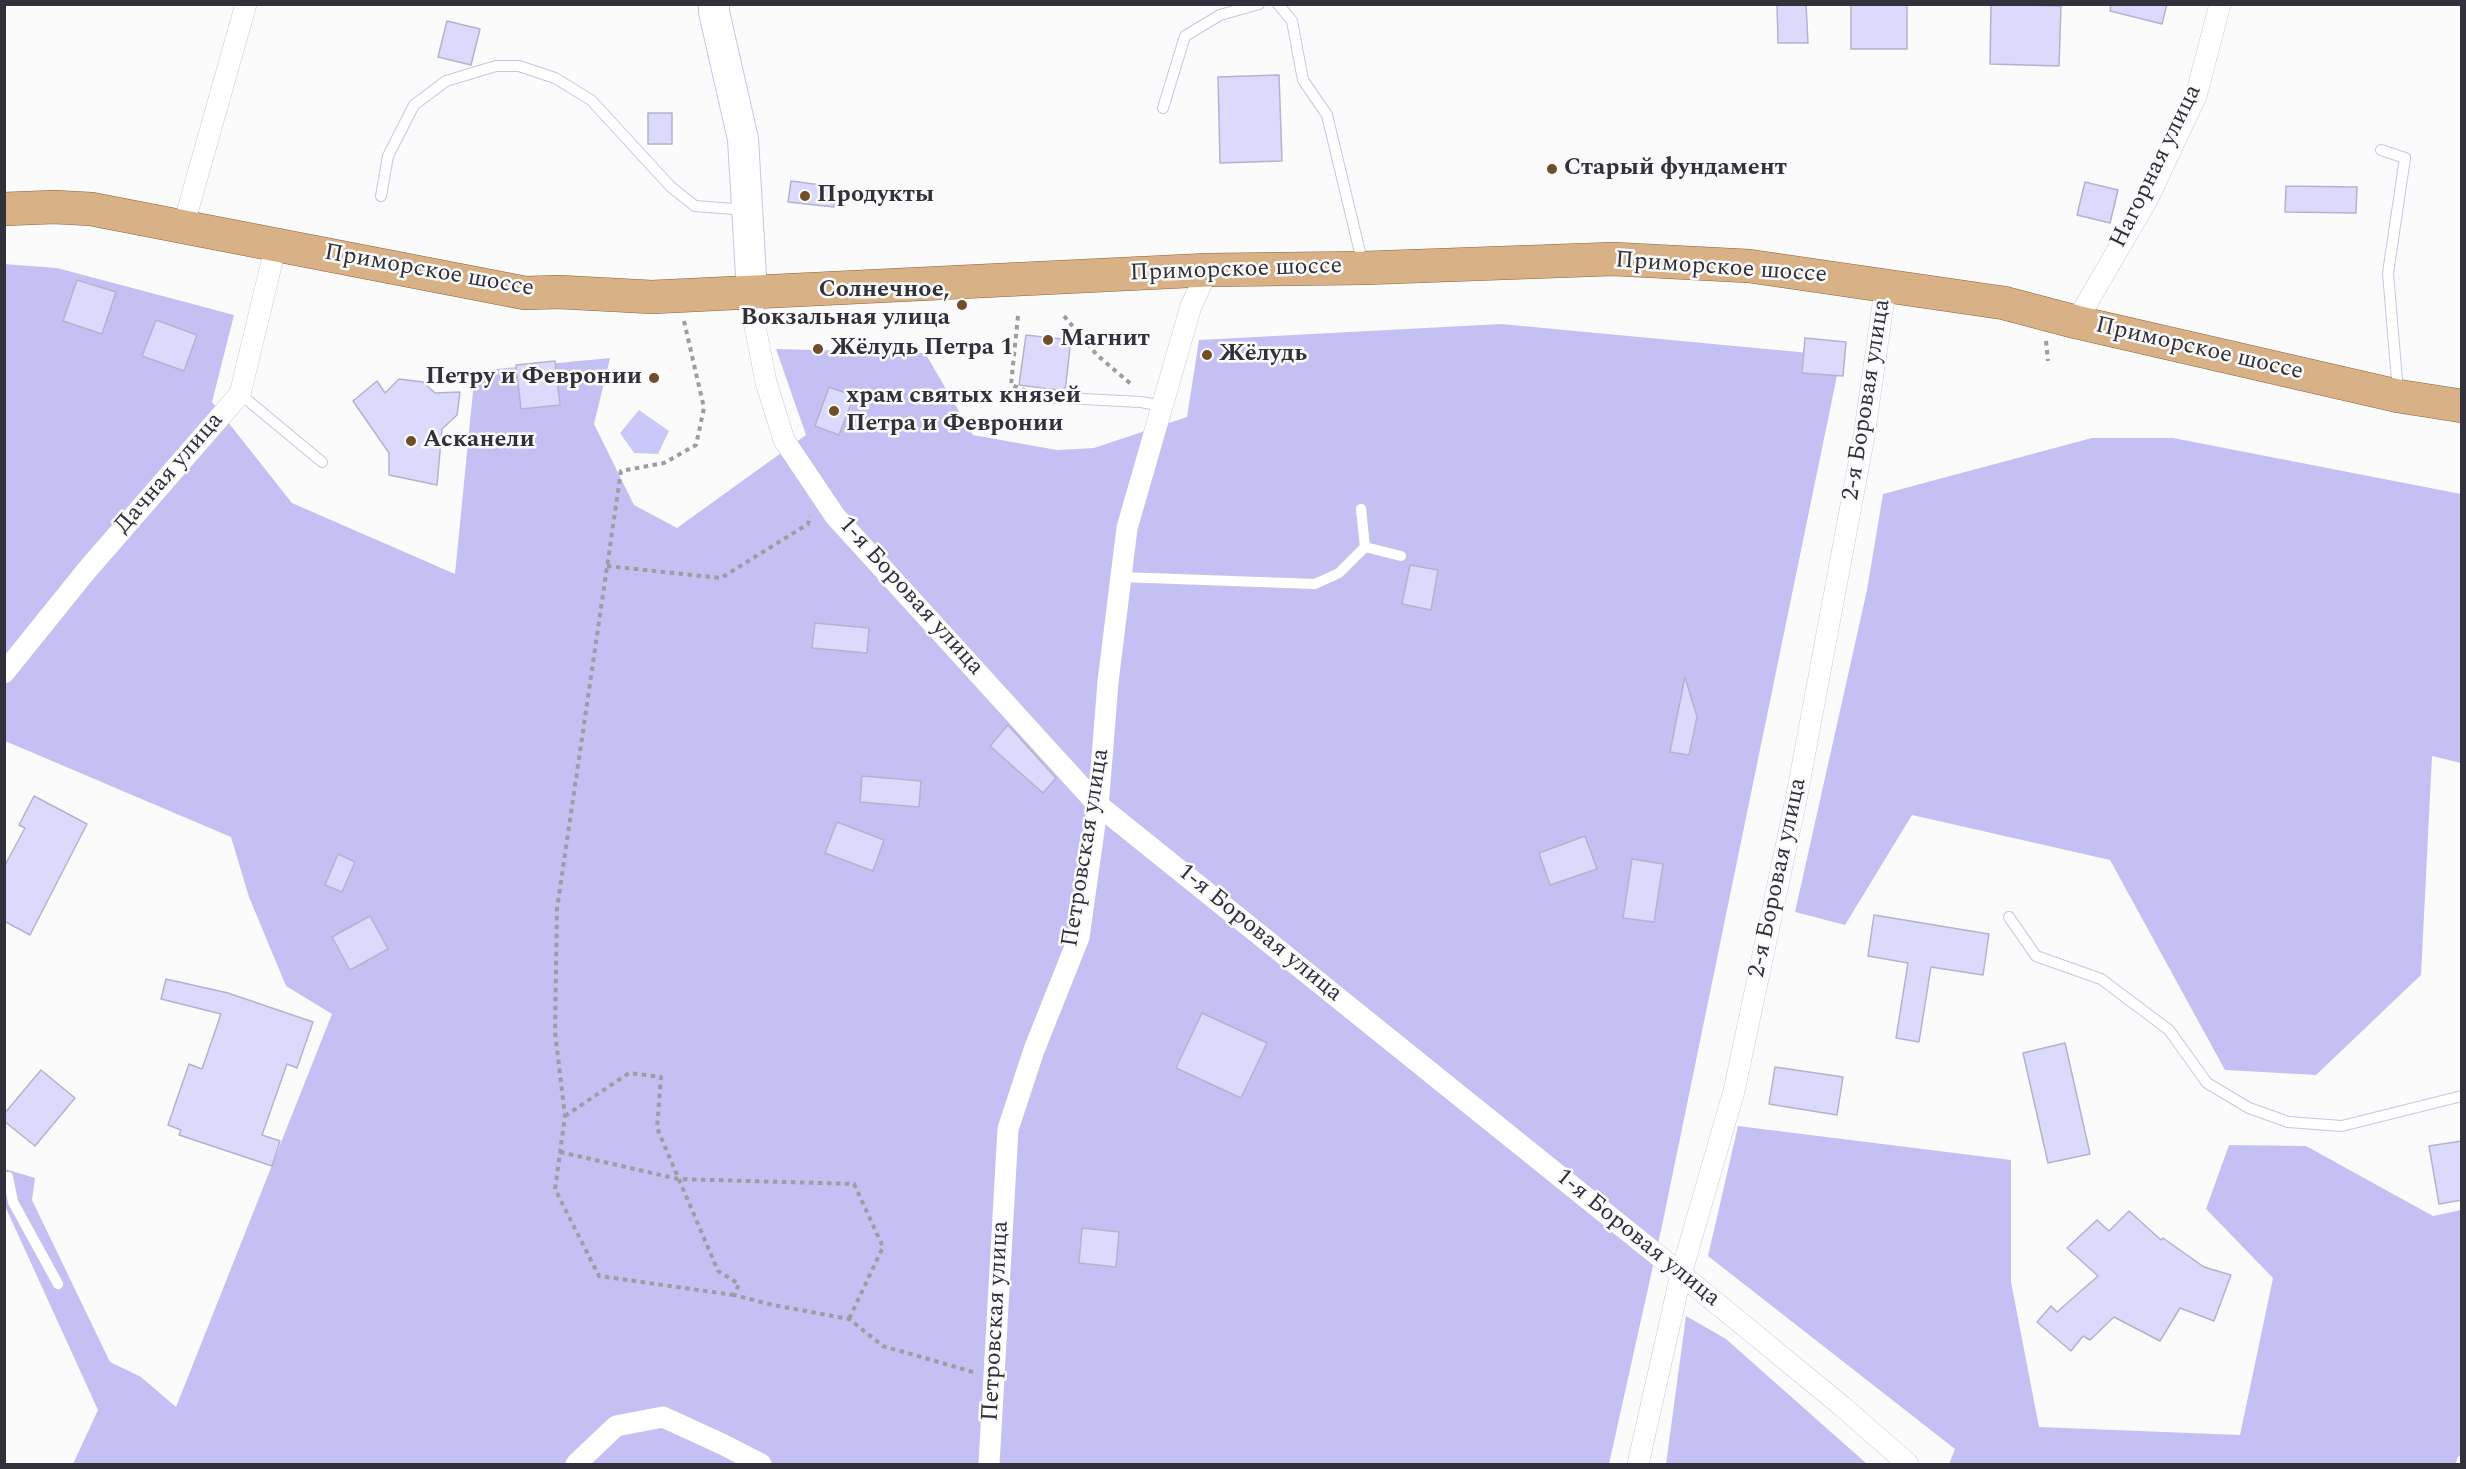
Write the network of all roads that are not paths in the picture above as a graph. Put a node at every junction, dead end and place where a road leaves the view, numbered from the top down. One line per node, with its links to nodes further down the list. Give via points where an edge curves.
1 (246, 4): 11 (street)
2 (714, 4): 10 (street, via 742,139)
3 (1259, 4): 6 (lane, via 1220,15 1185,36)
4 (1278, 4): 13 (lane, via 1292,21 1303,80 1327,115)
5 (2220, 4): 17 (street, Нагорная улица, via 2196,96 2148,198)
6 (1162, 108)
7 (2381, 150): 19 (lane, via 2405,158 2388,273)
8 (381, 196): 10 (lane, via 388,156 414,105 446,81 496,66 519,66 555,78 591,100 670,187 695,206)
9 (4, 208): 11 (main road, Приморское шоссе, via 91,209)
10 (746, 210): 16 (street)
11 (183, 227): 12 (main road, Приморское шоссе)
12 (276, 245): 16 (main road, Приморское шоссе, via 525,293 652,297); 18 (street, Дачная улица)
13 (1364, 268): 14 (main road, Приморское шоссе); 15 (main road, Приморское шоссе, via 1612,259 1749,266)
14 (1208, 270): 16 (main road, Приморское шоссе); 21 (street, Петровская улица, via 1191,306)
15 (1886, 285): 17 (main road, Приморское шоссе, via 2004,303); 33 (street, 2-я Боровая улица, via 1864,436 1796,800 1734,1091)
16 (752, 293): 29 (street, 1-я Боровая улица, via 766,382 784,441 836,516)
17 (2076, 322): 19 (main road, Приморское шоссе)
18 (240, 394): 23 (lane); 28 (street, Дачная улица, via 87,570)
19 (2398, 396): 22 (main road, Приморское шоссе)
20 (1045, 397): 21 (lane)
21 (1162, 406): 27 (street, Петровская улица, via 1127,528)
22 (2462, 406)
23 (322, 462)
24 (1361, 509): 25 (lane)
25 (1365, 547): 26 (lane); 27 (lane, via 1339,573 1315,584)
26 (1401, 556)
27 (1120, 577): 29 (street, Петровская улица)
28 (4, 673)
29 (1097, 804): 33 (street, 1-я Боровая улица); 38 (street, Петровская улица, via 1078,938 1008,1129)
30 (2009, 917): 31 (lane, via 2036,956 2101,980 2169,1030 2207,1083 2249,1108 2288,1122 2342,1126)
31 (2462, 1096)
32 (4, 1177): 34 (lane, via 8,1177 13,1202)
33 (1681, 1274): 39 (street, 2-я Боровая улица); 40 (street, 1-я Боровая улица)
34 (58, 1284)
35 (2462, 1460): 41 (lane)
36 (576, 1464): 37 (street, via 616,1426 663,1417)
37 (762, 1464)
38 (989, 1464)
39 (1638, 1464)
40 (1908, 1464)
41 (2461, 1464)

